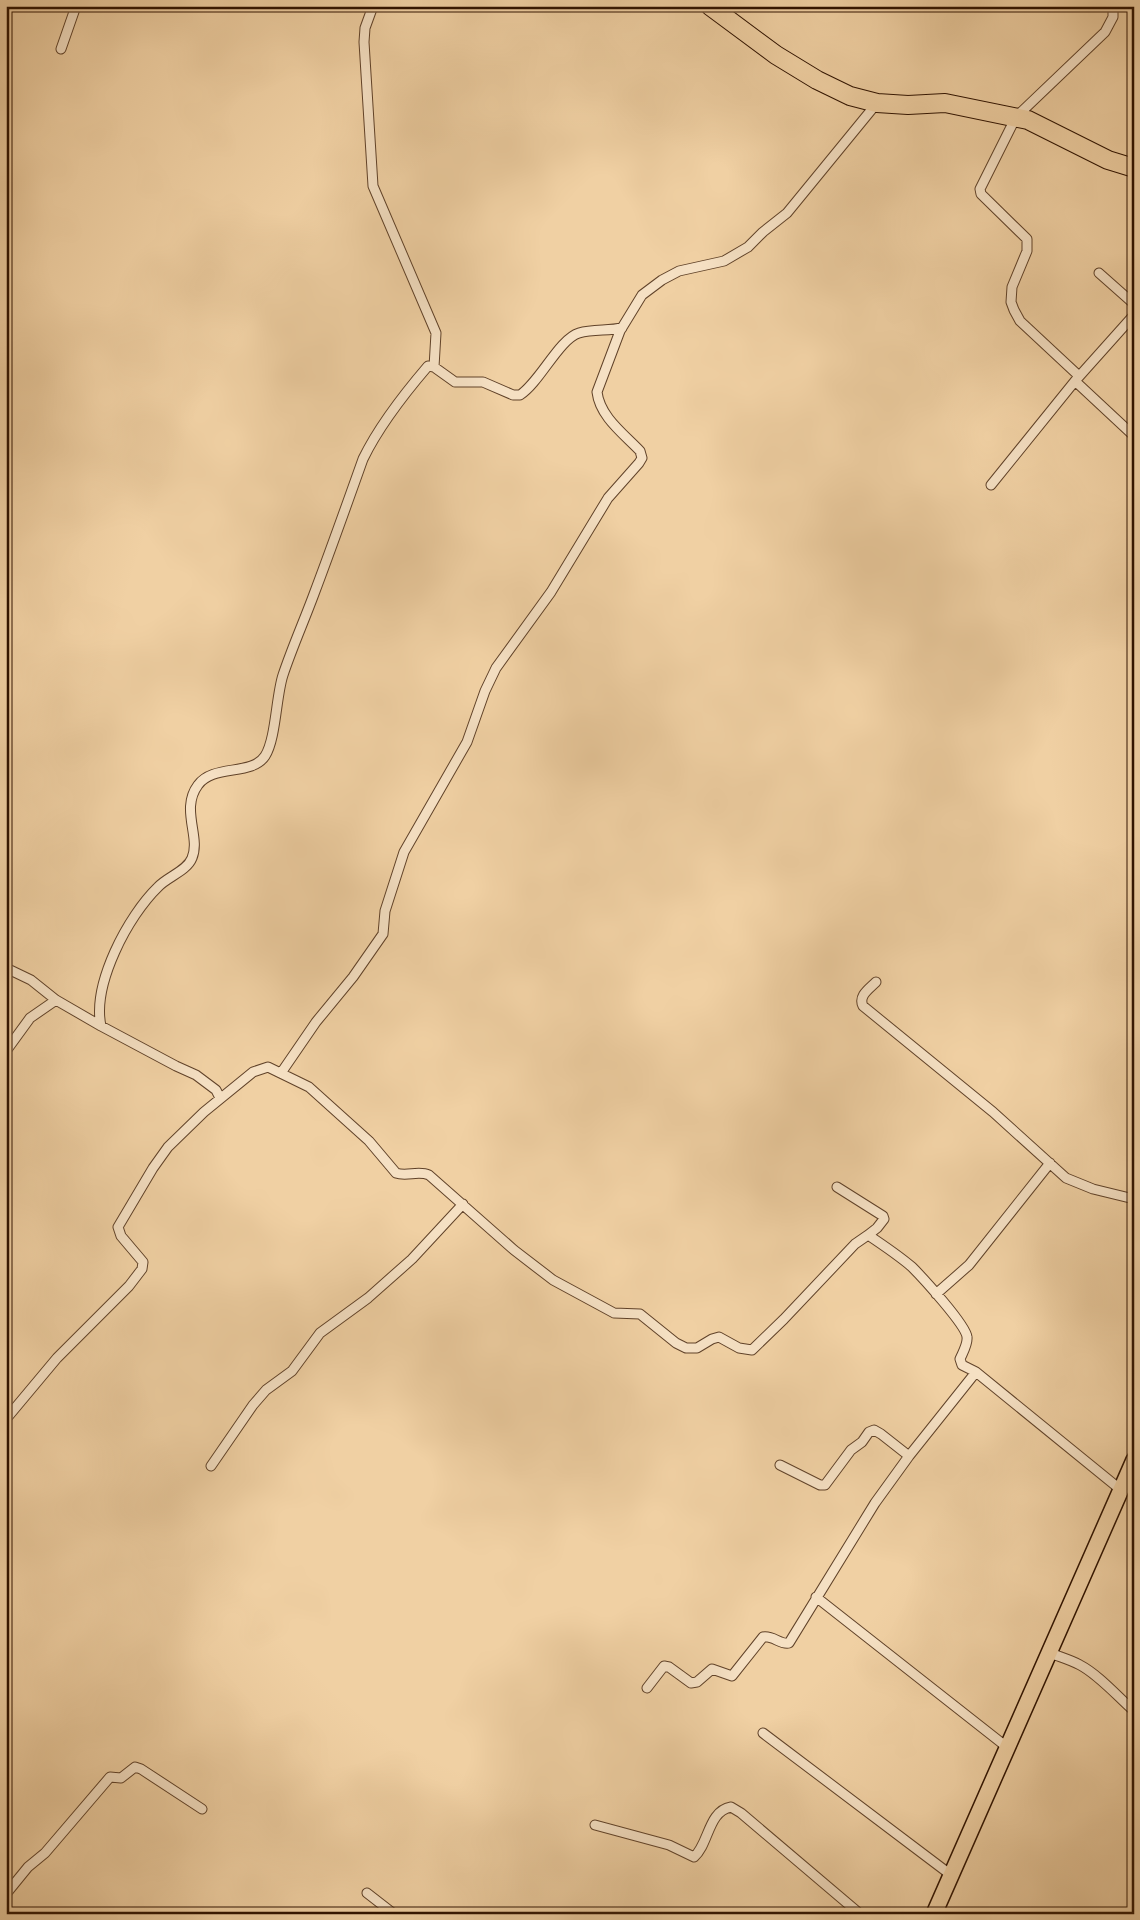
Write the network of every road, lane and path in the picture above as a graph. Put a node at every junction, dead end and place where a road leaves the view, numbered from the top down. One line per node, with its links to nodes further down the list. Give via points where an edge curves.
1 (76, 6): 5 (street)
2 (372, 6): 13 (street, via 364,42 372,186 436,333)
3 (710, 6): 6 (highway, via 796,68 842,92)
4 (1113, 6): 7 (street, via 1113,17 1105,32)
5 (61, 49)
6 (877, 103): 7 (highway, via 945,103); 12 (street, via 787,213 748,247 724,261 679,271 662,280 642,295)
7 (1016, 117): 8 (highway, via 1043,126 1108,160); 14 (street, via 980,188 982,194 1027,239 1028,251 1012,287 1011,302 1020,321)
8 (1134, 168)
9 (1099, 272): 10 (street)
10 (1134, 304)
11 (1134, 315): 14 (street)
12 (622, 328): 13 (street, via 579,333 570,338 520,396 483,382 450,380); 22 (street, via 597,392 598,400 604,414 640,451 642,458 608,498 551,592 496,668 468,742 404,852 385,911 383,934)
13 (434, 367): 20 (street, via 431,365 426,369 363,459 282,677 265,756 257,764 210,775 198,784 190,809 195,848 193,858 158,887 119,943 102,993 98,1014)
14 (1077, 379): 15 (street); 16 (street)
15 (1134, 436)
16 (991, 485)
17 (6, 968): 19 (street, via 31,980)
18 (876, 982): 24 (street, via 862,997 863,1006)
19 (56, 1000): 20 (street); 21 (street, via 30,1018)
20 (101, 1026): 23 (street, via 196,1074 216,1090)
21 (6, 1050)
22 (281, 1073): 23 (street, via 268,1067 253,1072); 27 (street, via 308,1087 335,1110 369,1141 396,1173 426,1174)
23 (220, 1098): 31 (street, via 168,1147 120,1223 118,1231 143,1262 142,1269)
24 (1050, 1163): 26 (street, via 1066,1178 1093,1189); 29 (street, via 969,1265)
25 (837, 1187): 28 (street, via 883,1216 882,1223)
26 (1134, 1199)
27 (463, 1204): 28 (street, via 553,1280 614,1313 640,1314 676,1343 691,1349 719,1337 739,1348 752,1350); 35 (street, via 412,1259 368,1298 320,1333 292,1371 266,1390 253,1405)
28 (868, 1235): 29 (street, via 914,1268)
29 (936, 1294): 30 (street, via 967,1335 960,1359 962,1365)
30 (976, 1372): 32 (street); 36 (street)
31 (6, 1419)
32 (909, 1456): 34 (street, via 874,1430 851,1450 825,1486); 37 (street, via 875,1503)
33 (1134, 1460): 36 (main road)
34 (780, 1465)
35 (212, 1466)
36 (1127, 1483): 38 (main road)
37 (816, 1597): 39 (street, via 789,1642 784,1644 763,1637 732,1676 712,1669 691,1683 664,1666); 42 (street)
38 (1050, 1653): 40 (street, via 1088,1670); 42 (main road)
39 (647, 1688)
40 (1134, 1711)
41 (762, 1733): 45 (street)
42 (1008, 1748): 45 (main road)
43 (202, 1809): 47 (street, via 141,1769 135,1768 121,1778 110,1777)
44 (595, 1825): 49 (street, via 669,1844 694,1856 717,1817 731,1807)
45 (951, 1875): 50 (main road)
46 (367, 1893): 48 (street)
47 (6, 1894)
48 (394, 1914)
49 (860, 1914)
50 (934, 1914)

